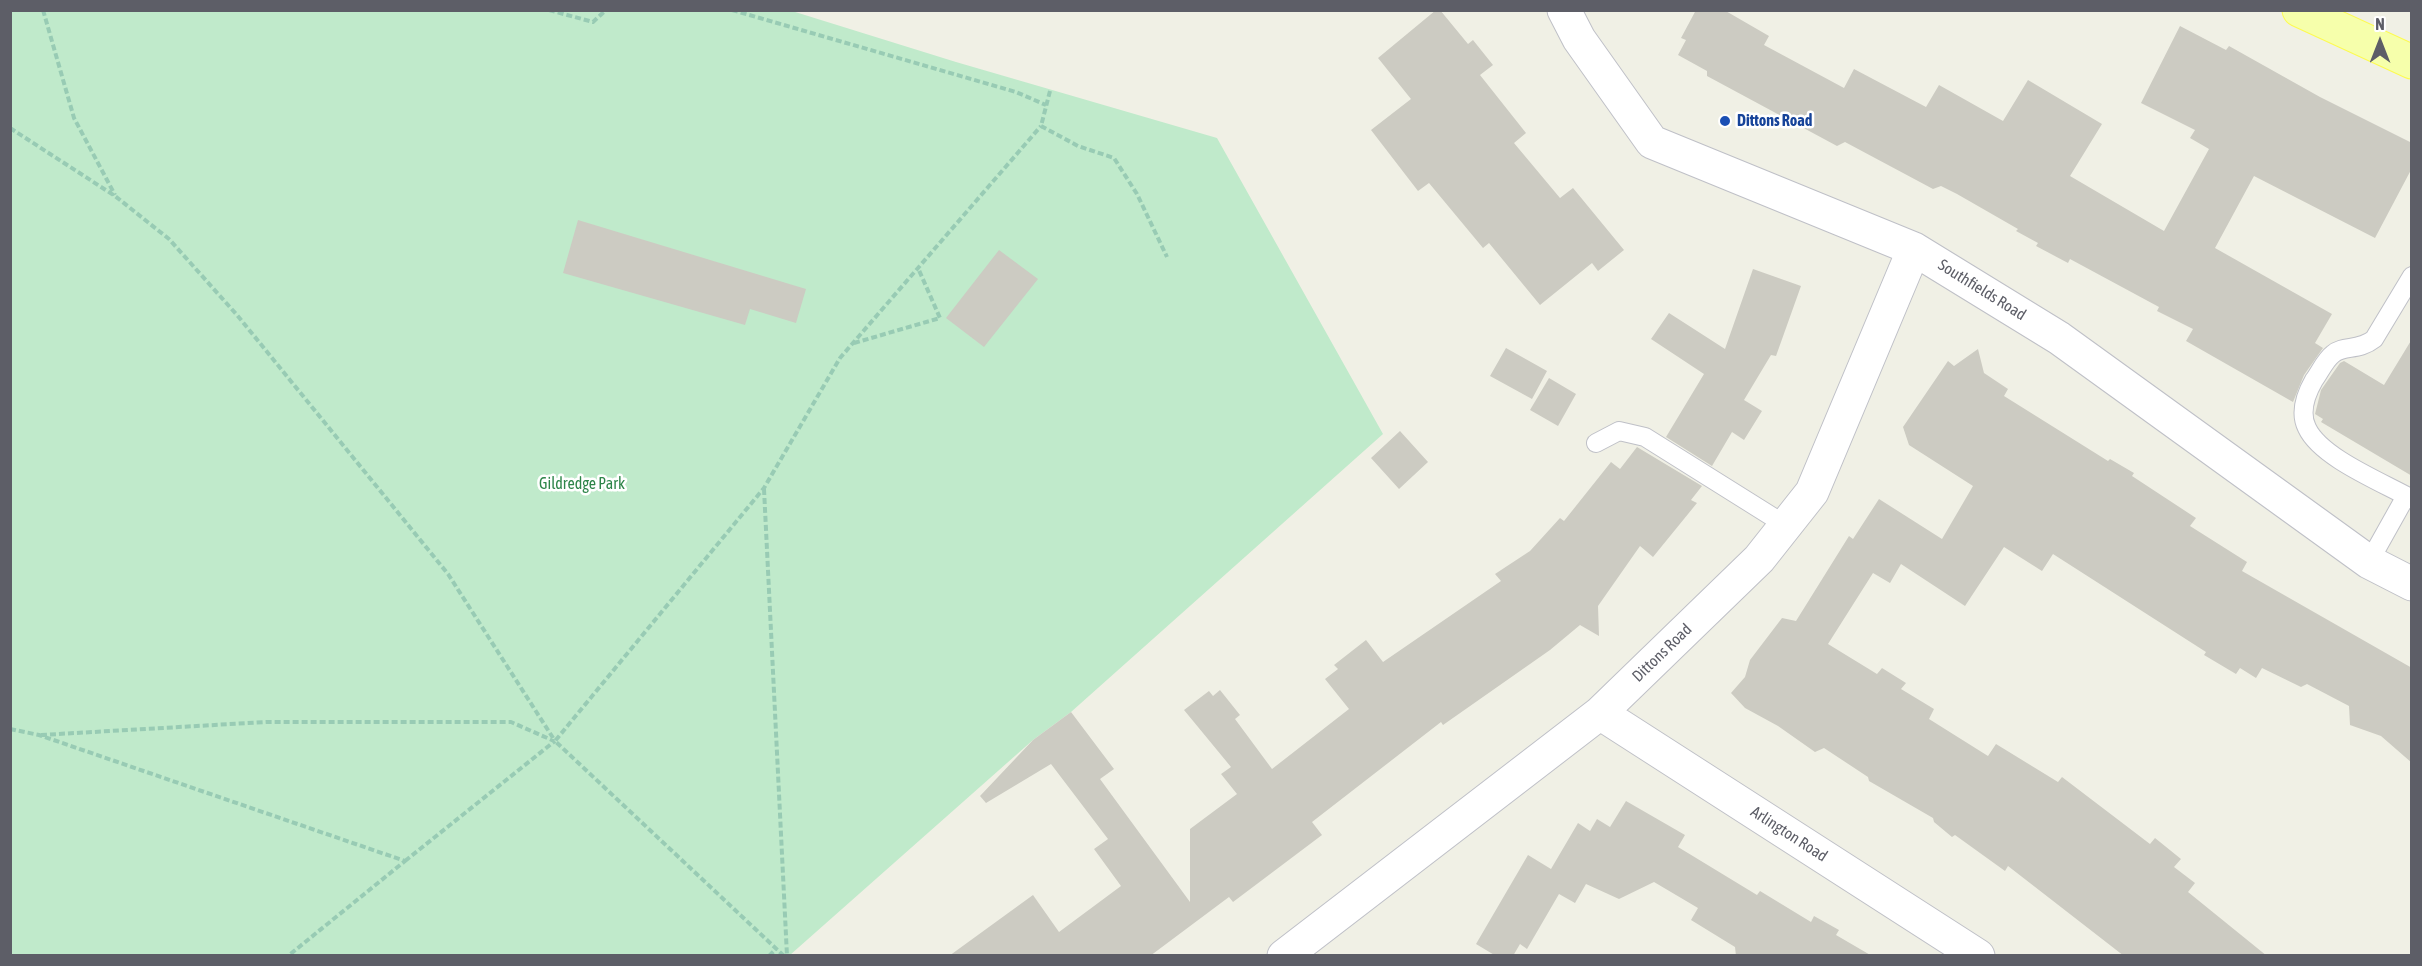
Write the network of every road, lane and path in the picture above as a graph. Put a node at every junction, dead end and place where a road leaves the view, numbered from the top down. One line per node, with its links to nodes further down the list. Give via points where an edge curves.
1 (43, 10): 12 (path, via 74,118)
2 (549, 10): 3 (path, via 593,22)
3 (606, 10)
4 (732, 10): 9 (path, via 1016,92)
5 (1564, 10): 13 (street, Southfields Road, via 1579,39 1652,142)
6 (2299, 10): 7 (main road)
7 (2412, 62)
8 (1050, 91): 9 (path)
9 (1046, 105): 10 (path)
10 (1041, 126): 14 (path, via 1078,146 1114,158 1137,194); 15 (path)
11 (10, 128): 12 (path)
12 (116, 196): 27 (path, via 170,239 237,315 448,574)
13 (1914, 249): 21 (street, Dittons Road, via 1812,492); 22 (street, Southfields Road, via 2059,338)
14 (1167, 257)
15 (918, 268): 17 (path); 17 (path, via 940,318)
16 (2412, 276): 20 (lane, via 2374,339 2365,347 2334,353 2327,360 2306,394 2303,411 2306,428 2325,450)
17 (853, 343): 19 (path, via 840,358)
18 (1596, 443): 21 (lane, via 1618,431 1645,437)
19 (764, 488): 27 (path); 32 (path)
20 (2409, 498): 22 (lane)
21 (1788, 526): 24 (street, Dittons Road)
22 (2369, 562): 23 (street, Southfields Road)
23 (2412, 584)
24 (1600, 713): 33 (street, Dittons Road); 34 (street, Arlington Road)
25 (10, 729): 26 (path)
26 (39, 735): 27 (path, via 266,722 511,722); 28 (path)
27 (555, 741): 28 (path); 29 (path)
28 (405, 861): 30 (path)
29 (776, 949): 31 (path); 32 (path)
30 (288, 956)
31 (769, 956)
32 (785, 956)
33 (1284, 956)
34 (1978, 956)

